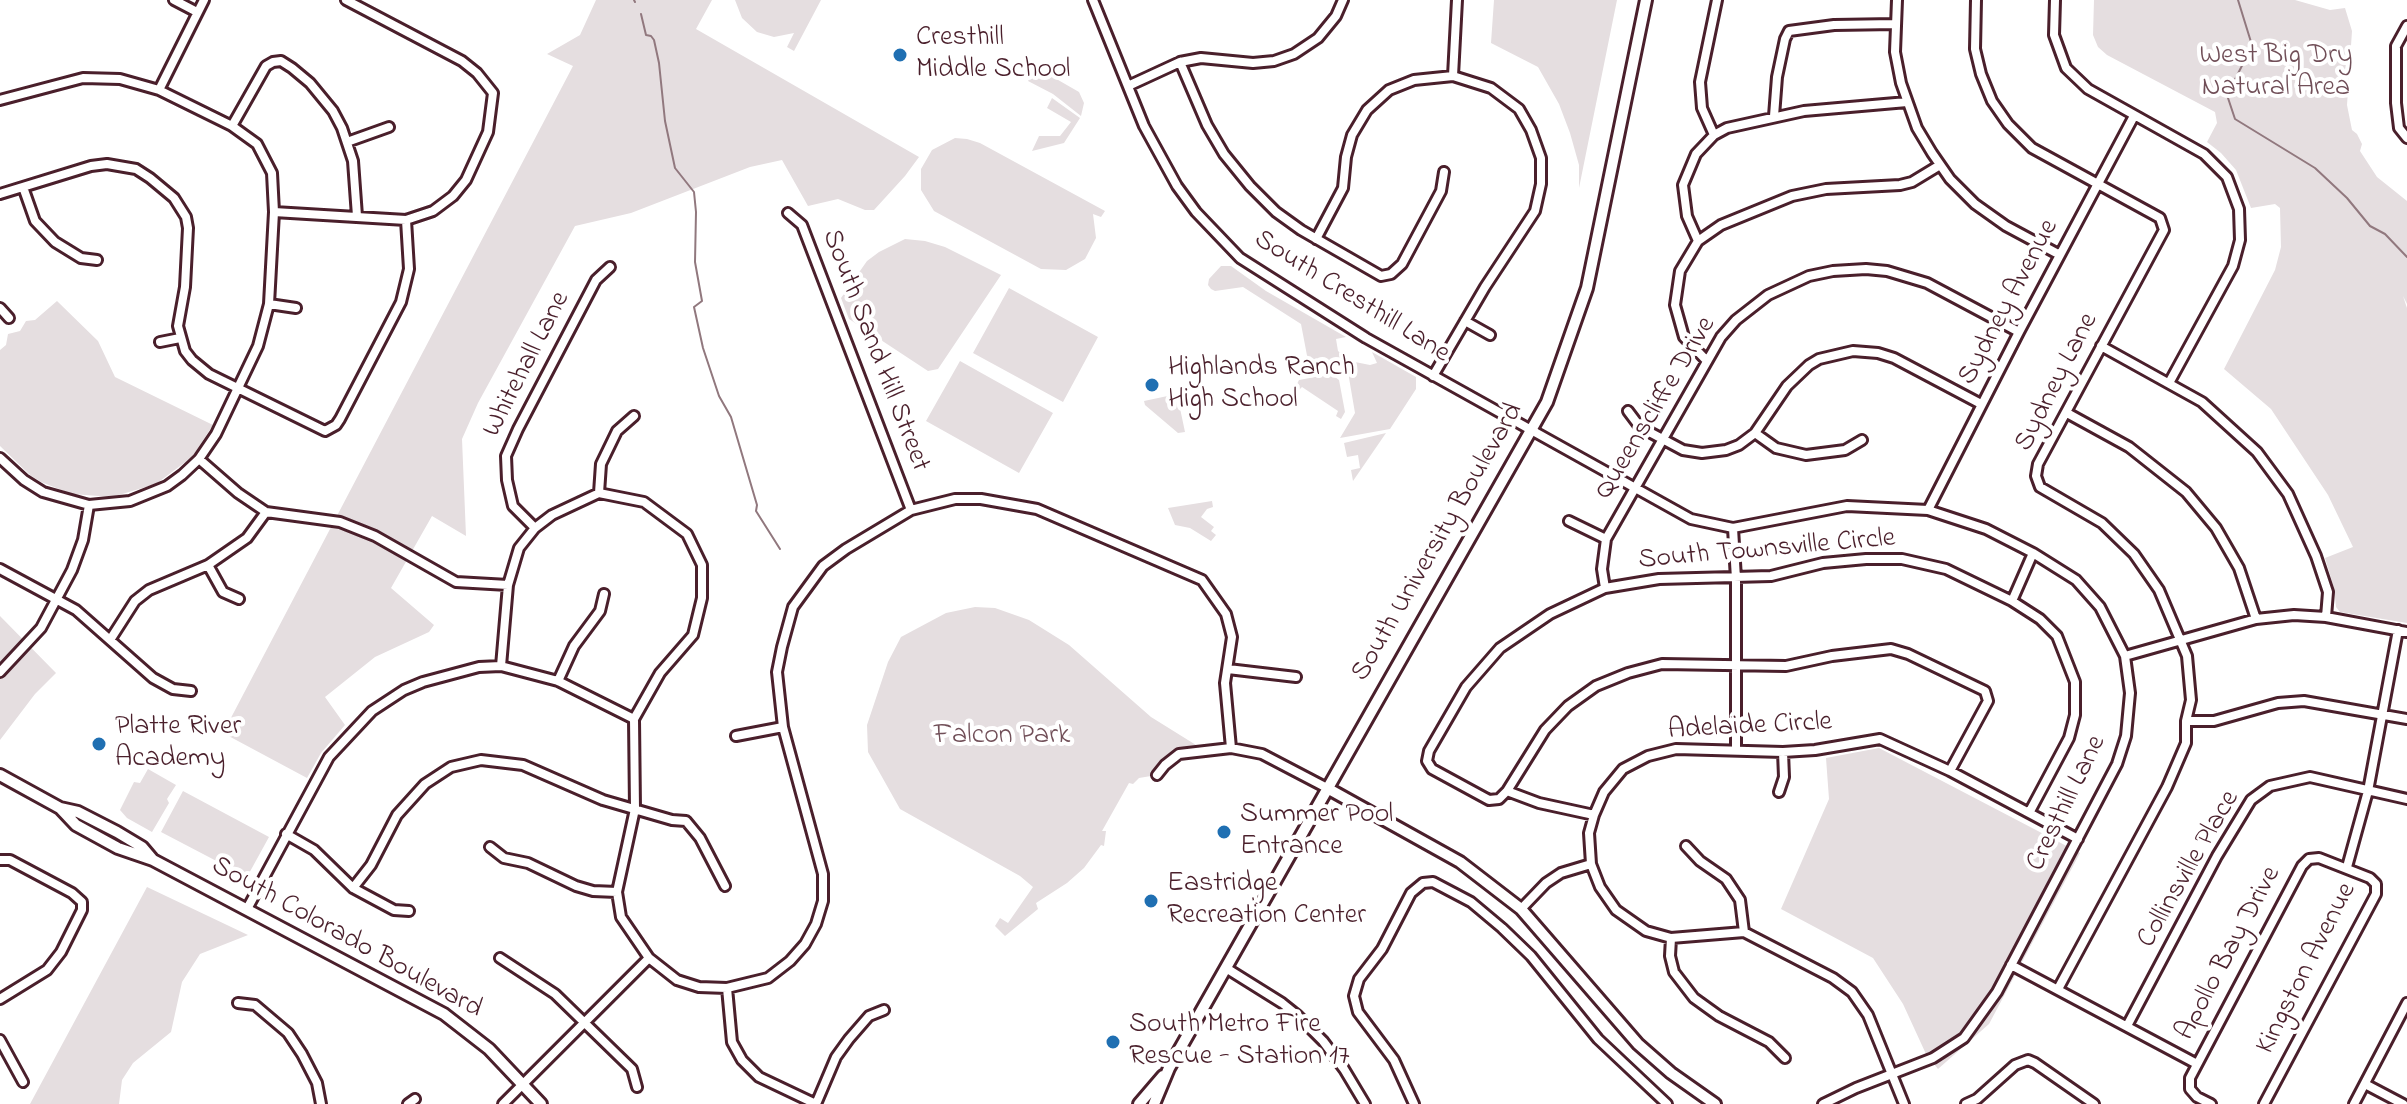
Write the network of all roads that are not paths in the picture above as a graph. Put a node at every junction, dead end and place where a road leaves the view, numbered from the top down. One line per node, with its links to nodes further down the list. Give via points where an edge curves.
1 (174, 0): 12 (street)
2 (204, 0): 12 (street)
3 (346, 0): 38 (street, via 462,61 493,93 488,132 466,180 444,205)
4 (1093, 0): 17 (street, South Cresthill Lane)
5 (1343, 0): 15 (street, via 1318,38 1294,54 1253,63 1201,58)
6 (1457, 0): 16 (street)
7 (1646, 0): 62 (main road, South University Boulevard, via 1587,288)
8 (1717, 0): 25 (street, via 1700,82 1702,108)
9 (1897, 0): 13 (street)
10 (1976, 0): 32 (street, Sydney Lane, via 1975,49 1992,101 2032,148)
11 (2055, 0): 22 (street, via 2054,35 2066,68 2088,89)
12 (197, 12): 18 (street)
13 (1895, 24): 20 (street, via 1895,52); 21 (street, via 1789,31)
14 (2407, 26): 26 (street, via 2396,46 2396,103 2399,128)
15 (1180, 62): 17 (street); 30 (street, via 1207,125)
16 (1453, 76): 39 (street, via 1401,84 1367,110 1348,146 1339,198); 48 (street, via 1491,88 1519,109 1537,144 1542,170 1535,211)
17 (1128, 86): 55 (street, South Cresthill Lane, via 1177,186 1240,258)
18 (159, 90): 19 (street, via 120,79 83,78); 23 (street)
19 (0, 100)
20 (1907, 102): 21 (street); 29 (street)
21 (1774, 116): 25 (street)
22 (2134, 116): 32 (street, Sydney Avenue); 56 (street, via 2212,161 2231,185 2241,218 2233,266)
23 (232, 126): 27 (street, via 266,66 281,61 325,101); 35 (street, via 264,155 272,173)
24 (389, 127): 27 (street)
25 (1714, 135): 40 (street, via 1696,154 1683,185 1687,216)
26 (2407, 138)
27 (347, 142): 37 (street)
28 (1245, 164): 30 (street)
29 (1940, 165): 40 (street, via 1900,185 1826,189 1772,203); 41 (street, via 1990,215)
30 (1237, 172): 39 (street, via 1276,212)
31 (1444, 172): 39 (street, via 1441,191 1402,264 1391,274 1381,276)
32 (2097, 185): 41 (street, Sydney Avenue); 53 (street, Sydney Lane, via 2160,218 2164,230)
33 (23, 187): 34 (street); 42 (street, via 35,221 55,242 81,258); 51 (street, via 91,166 121,165 150,178 174,198 188,228)
34 (0, 194)
35 (274, 212): 37 (street); 44 (street)
36 (788, 213): 71 (street, South Sand Hill Street, via 802,225)
37 (357, 216): 38 (street)
38 (406, 220): 57 (street, via 405,290 336,425 325,431)
39 (1316, 239)
40 (1698, 241): 54 (street, via 1680,271 1675,305 1684,337)
41 (2060, 255): 49 (street, Sydney Avenue)
42 (97, 260)
43 (610, 267): 75 (street, Whitehall Lane, via 596,280 506,456 513,506)
44 (269, 304): 46 (street); 57 (street, via 258,346)
45 (0, 308): 47 (street)
46 (296, 308)
47 (9, 318)
48 (1465, 321): 50 (street); 55 (street)
49 (2019, 332): 54 (street, Queenscliffe Drive, via 1916,279 1887,271 1847,270 1809,276 1768,295 1727,329); 58 (street, Sydney Avenue)
50 (1490, 335)
51 (180, 338): 52 (street); 57 (street, via 200,368)
52 (160, 342)
53 (2101, 346): 56 (street); 60 (street, Sydney Lane)
54 (1706, 360): 64 (street, Queenscliffe Drive)
55 (1433, 376): 62 (street, South Cresthill Lane)
56 (2169, 383): 88 (street, via 2228,424 2288,494 2322,571 2328,592)
57 (237, 388): 67 (street)
58 (1981, 404): 63 (street, via 1894,358 1853,351 1819,359 1796,375); 72 (street, Sydney Avenue)
59 (1628, 411): 64 (street, via 1640,427)
60 (2067, 413): 89 (street, via 2129,447 2186,492 2231,555); 92 (street, Sydney Lane, via 2038,464 2040,487 2102,523 2134,554 2159,590)
61 (634, 416): 69 (street, via 617,431 601,464)
62 (1532, 431): 68 (street, Cresthill Lane); 113 (main road, South University Boulevard)
63 (1755, 433): 64 (street, via 1715,453 1692,452); 65 (street, via 1776,448 1806,455 1845,450)
64 (1662, 439): 68 (street, Queenscliffe Drive)
65 (1862, 440)
66 (0, 458): 70 (street, via 43,492)
67 (199, 459): 70 (street, via 148,495); 73 (street)
68 (1635, 487): 76 (street, Cresthill Lane, via 1691,519); 77 (street, Queenscliffe Drive)
69 (599, 493): 75 (street); 102 (street, via 644,502 687,534 702,565 702,598 693,635 660,673)
70 (89, 505): 85 (street, via 83,540)
71 (911, 510): 96 (street, via 955,499 1037,509 1202,580 1226,614 1232,637); 105 (street, via 823,566 793,607 777,672)
72 (1928, 510): 76 (street, Cresthill Lane, via 1847,506); 78 (street, Cresthill Lane, via 1986,529)
73 (266, 512): 79 (street, via 247,538); 82 (street, via 340,522 456,582)
74 (1569, 521): 77 (street)
75 (535, 528): 82 (street, via 519,548)
76 (1733, 528): 81 (street)
77 (1606, 539): 83 (street, Queenscliffe Drive)
78 (2033, 553): 87 (street); 93 (street, Cresthill Lane, via 2088,592 2110,622)
79 (208, 565): 86 (street, via 223,592); 91 (street, via 149,590 135,601)
80 (0, 569): 85 (street)
81 (1736, 579): 83 (street, South Townsville Circle, via 1659,579); 87 (street, South Townsville Circle, via 1823,563 1902,559 1946,569); 94 (street)
82 (508, 585): 95 (street)
83 (1605, 588): 114 (street, South Townsville Circle, via 1550,614 1500,648 1466,687 1429,751 1432,769 1489,800)
84 (604, 594): 99 (street, via 600,611 574,646)
85 (57, 599): 91 (street); 97 (street, via 41,628)
86 (239, 599)
87 (2012, 601): 119 (street, South Townsville Circle, via 2057,636 2076,693 2069,738)
88 (2326, 617): 89 (street); 90 (street)
89 (2256, 619): 92 (street)
90 (2402, 631): 101 (street)
91 (110, 640): 100 (street, via 153,678)
92 (2182, 640): 93 (street); 104 (street, Sydney Lane, via 2191,700)
93 (2125, 656): 122 (street, Cresthill Lane, via 2130,693 2126,736)
94 (1736, 665): 108 (street); 110 (street, via 1786,666 1891,649 1985,691 1988,701); 114 (street, via 1662,664 1596,686 1545,730)
95 (501, 666): 99 (street); 121 (street, via 423,682 372,711 325,762)
96 (1228, 669): 98 (street); 107 (street)
97 (0, 672)
98 (1296, 677)
99 (558, 681): 102 (street)
100 (191, 691)
101 (2382, 714): 103 (street); 104 (street, via 2292,702 2225,719); 115 (street)
102 (634, 719): 118 (street)
103 (2407, 719)
104 (2186, 721): 141 (street, Sydney Lane, via 2186,743 2167,787)
105 (783, 727): 106 (street); 140 (street, via 823,874 823,901 816,924 790,961 768,978)
106 (736, 736)
107 (1231, 748): 112 (street, via 1179,754); 113 (street, via 1262,754)
108 (1736, 749): 109 (street, Adelaide Circle); 120 (street, Adelaide Circle, via 1676,749 1648,756 1623,769)
109 (1783, 752): 110 (street, Adelaide Circle, via 1880,739); 116 (street)
110 (1950, 771): 119 (street, Adelaide Circle)
111 (0, 775): 131 (main road, South Colorado Boulevard, via 115,831 153,860)
112 (1157, 775)
113 (1327, 788): 132 (main road, via 1460,862); 139 (main road, South University Boulevard)
114 (1507, 791): 120 (street)
115 (2368, 791): 117 (street, Collinsville Place); 127 (street); 147 (street, Collinsville Place, via 2296,778 2270,786 2251,800)
116 (1779, 792)
117 (2407, 799)
118 (635, 809): 128 (street, via 686,821); 129 (street, via 523,765 481,760 451,767 425,784 397,815); 130 (street)
119 (2029, 813): 122 (street, Adelaide Circle)
120 (1594, 815): 126 (street, Adelaide Circle)
121 (286, 834): 129 (street, via 314,850); 131 (street)
122 (2078, 839): 138 (street, Cresthill Lane)
123 (1686, 846): 134 (street, via 1726,879 1740,900)
124 (490, 847): 130 (street, via 504,858 528,863 576,886)
125 (0, 860): 142 (street, via 10,860 82,902 61,952 47,970)
126 (1591, 864): 132 (street, via 1561,873); 135 (street, Adelaide Circle, via 1616,910 1646,931)
127 (2347, 867): 150 (street, Apollo Bay Drive, via 2319,858 2302,866); 173 (street, Kingston Avenue, via 2370,878 2376,894)
128 (725, 886)
129 (353, 888): 133 (street, via 394,910)
130 (617, 892): 137 (street, via 621,917)
131 (247, 909): 154 (main road, South Colorado Boulevard, via 444,1014)
132 (1521, 909): 167 (main road, via 1638,1044)
133 (409, 911)
134 (1744, 932): 135 (street, Adelaide Circle); 152 (street, via 1852,992 1868,1015)
135 (1671, 938): 149 (street, via 1674,972 1694,998 1769,1042)
136 (500, 958): 146 (street, via 555,994)
137 (649, 958): 140 (street, via 677,980); 146 (street)
138 (2011, 965): 141 (street); 152 (street, Cresthill Lane, via 1964,1038)
139 (1226, 968): 151 (main road, South University Boulevard); 164 (street, via 1306,1024)
140 (727, 988): 161 (street, via 732,1042 742,1060 759,1077)
141 (2058, 989): 147 (street)
142 (0, 999)
143 (238, 1003): 158 (street, via 255,1005 288,1033 317,1083)
144 (2407, 1003): 155 (street)
145 (884, 1010): 161 (street, via 869,1016 849,1039)
146 (583, 1022): 154 (street); 156 (street, via 632,1069)
147 (2127, 1026): 150 (street)
148 (0, 1040): 153 (street)
149 (1785, 1058)
150 (2197, 1064): 172 (street, via 2190,1089)
151 (1169, 1068): 162 (main road, South University Boulevard); 163 (main road, South University Boulevard)
152 (1893, 1074): 168 (street, Cresthill Lane); 169 (street)
153 (23, 1082)
154 (523, 1083): 159 (street); 160 (main road, South Colorado Boulevard)
155 (2365, 1084): 174 (street); 175 (street)
156 (637, 1087)
157 (1980, 1101): 170 (street); 171 (street, via 2015,1065 2028,1060)
158 (321, 1104)
159 (503, 1104)
160 (541, 1104)
161 (816, 1104)
162 (1139, 1104)
163 (1154, 1104)
164 (1365, 1104)
165 (1413, 1104): 166 (street, via 1394,1060 1358,1012 1354,996 1411,893 1433,882 1471,902 1512,937 1598,1039)
166 (1667, 1104)
167 (1715, 1104)
168 (1823, 1104)
169 (1904, 1104)
170 (1966, 1104)
171 (2094, 1104)
172 (2211, 1104)
173 (2264, 1104)
174 (2354, 1104)
175 (2403, 1104)

